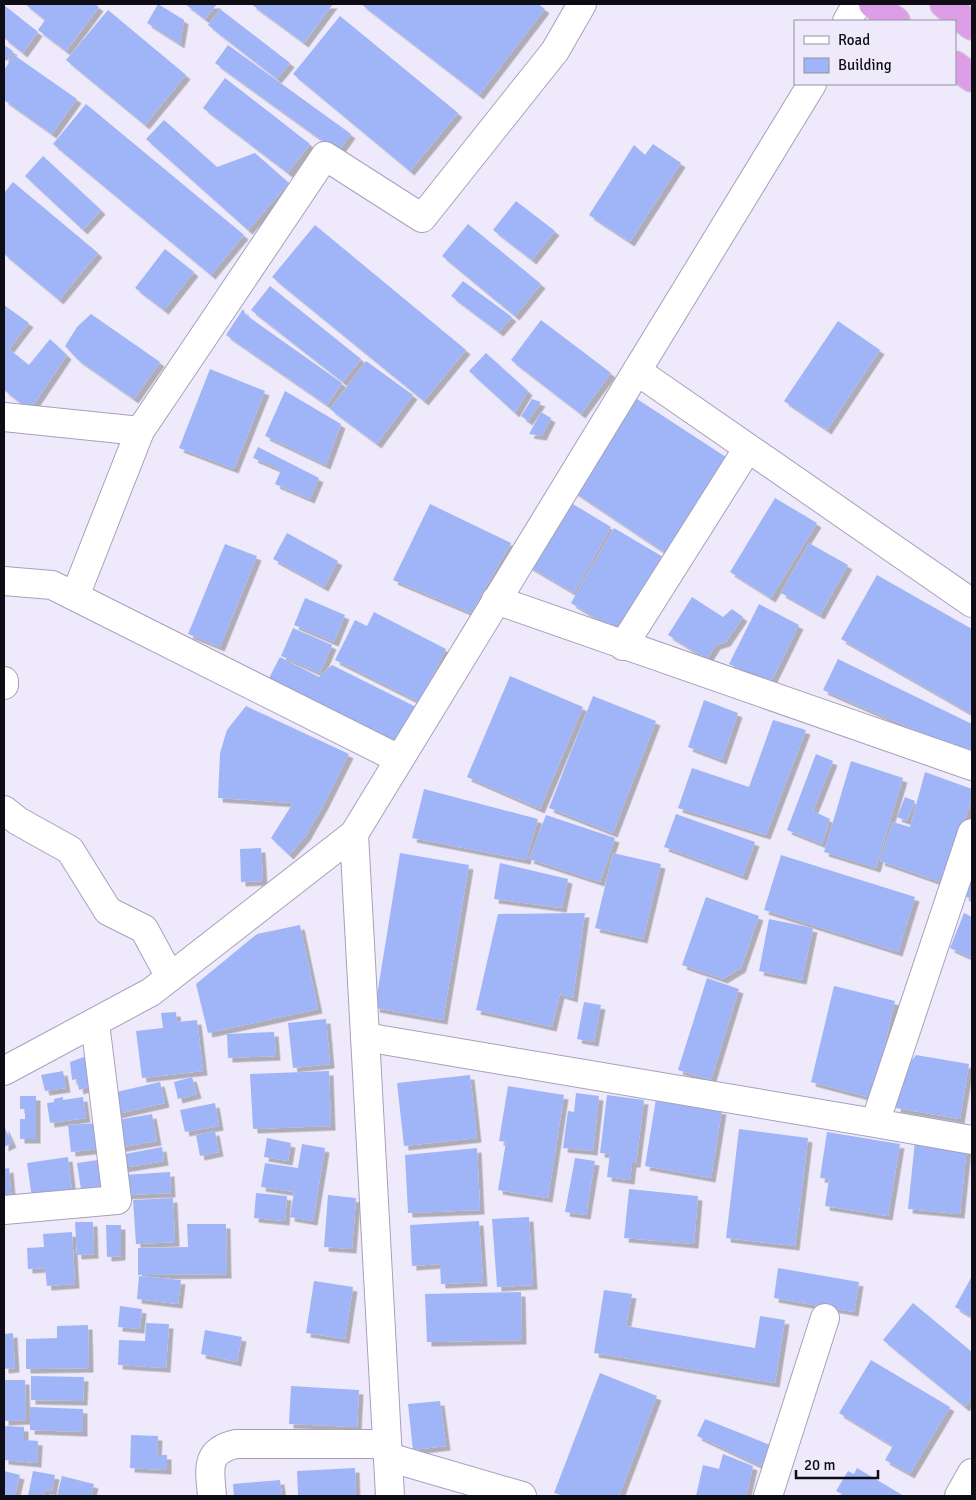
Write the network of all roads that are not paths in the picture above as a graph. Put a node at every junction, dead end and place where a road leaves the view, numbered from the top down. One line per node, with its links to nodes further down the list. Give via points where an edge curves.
1 (582, 4): 13 (street, via 554,51 422,218 325,156)
2 (857, 4): 5 (street)
3 (873, 4): 6 (highway)
4 (944, 4): 7 (highway)
5 (848, 20)
6 (895, 20)
7 (972, 26)
8 (956, 66): 9 (highway)
9 (972, 78)
10 (811, 85): 11 (street)
11 (637, 371): 14 (street); 17 (street)
12 (4, 417): 13 (street)
13 (140, 431): 16 (street)
14 (748, 448): 18 (street); 19 (street)
15 (4, 581): 16 (street, via 52,585)
16 (74, 596): 22 (street)
17 (496, 600): 19 (street); 22 (street)
18 (972, 603)
19 (623, 646): 23 (street)
20 (4, 681): 21 (street)
21 (4, 684)
22 (400, 759): 26 (street)
23 (972, 766)
24 (4, 810): 27 (street, via 70,850 108,911 144,929)
25 (972, 833): 31 (street)
26 (354, 834): 27 (street); 29 (street)
27 (170, 977): 28 (street, via 151,992)
28 (95, 1023): 30 (street); 33 (street, via 117,1200)
29 (365, 1037): 31 (street); 35 (street)
30 (4, 1071)
31 (875, 1123): 32 (street)
32 (972, 1140)
33 (4, 1210)
34 (825, 1318): 40 (street)
35 (388, 1451): 37 (street, via 224,1446 210,1465); 38 (street); 39 (street)
36 (972, 1473): 41 (street)
37 (212, 1496)
38 (390, 1496)
39 (522, 1496)
40 (768, 1496)
41 (959, 1496)

